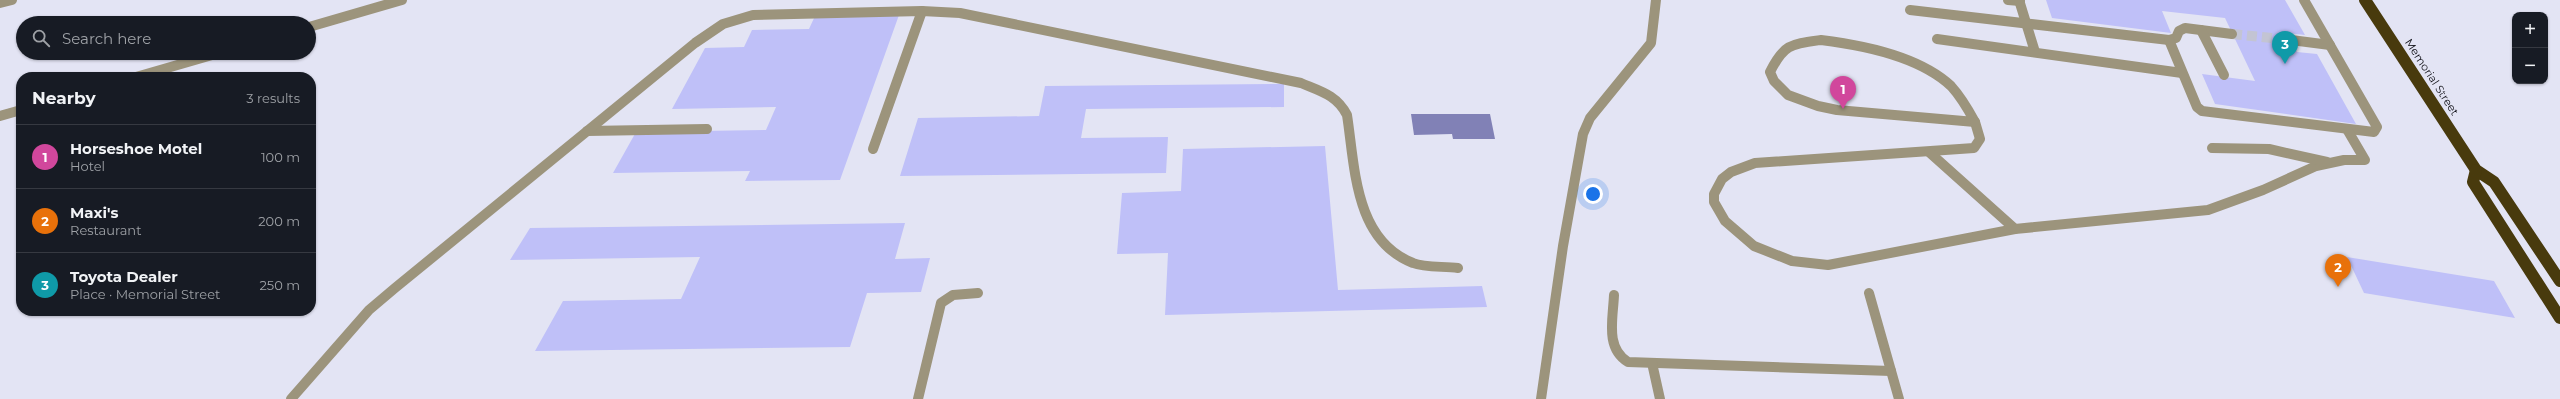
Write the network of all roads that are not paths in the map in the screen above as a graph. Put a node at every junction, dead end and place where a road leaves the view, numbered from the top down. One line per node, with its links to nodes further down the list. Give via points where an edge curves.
1 (12, 0): 8 (street)
2 (402, 0): 12 (street)
3 (1656, 0): 46 (street, via 1651,43 1590,118 1583,134 1563,246)
4 (2008, 0): 7 (street)
5 (2304, 0): 18 (street)
6 (2365, 0): 34 (highway, Memorial Street)
7 (2019, 1): 11 (street)
8 (0, 3)
9 (1910, 10): 11 (street)
10 (922, 11): 28 (street, via 764,14 733,19 695,43); 31 (street); 36 (street, via 974,15 1301,83 1322,90 1339,101 1347,115 1362,208 1373,230 1392,250 1413,263)
11 (2027, 24): 16 (street); 19 (street)
12 (316, 25)
13 (2201, 30): 14 (street); 16 (street, via 2182,29 2176,38); 23 (street)
14 (2232, 34)
15 (1938, 39): 19 (street)
16 (2169, 40): 22 (street)
17 (2291, 40): 18 (street)
18 (2330, 45): 29 (street, via 2378,130 2372,133)
19 (2035, 52): 22 (street)
20 (195, 60): 21 (street)
21 (153, 72)
22 (2182, 73): 29 (street, via 2197,107 2202,111)
23 (2224, 75)
24 (16, 111): 25 (street)
25 (0, 116)
26 (1975, 122): 26 (street, via 1817,106 1780,89 1772,79 1771,66 1780,53 1807,42 1832,40 1860,45 1910,62 1944,80 1958,94); 32 (street, via 1981,138 1974,148)
27 (707, 129): 28 (street)
28 (587, 131): 44 (street, via 380,300)
29 (2348, 131): 33 (street, via 2365,160)
30 (2212, 148): 33 (street, via 2270,149)
31 (873, 149)
32 (1929, 152): 35 (street); 35 (street, via 1755,163 1731,172 1722,180 1714,194 1714,202 1725,221 1754,246 1778,257 1811,265 1842,264)
33 (2328, 162): 35 (street, via 2304,170 2256,193 2208,210)
34 (2476, 170): 37 (highway, Memorial Street, via 2494,182); 41 (highway, Memorial Street, via 2473,182)
35 (2015, 229)
36 (1458, 268)
37 (2560, 281)
38 (978, 293): 45 (street, via 954,294 941,303)
39 (1869, 293): 43 (street)
40 (1614, 295): 42 (street, via 1612,342 1616,353 1628,362)
41 (2560, 318)
42 (1652, 363): 43 (street); 47 (street)
43 (1891, 371): 48 (street)
44 (291, 399)
45 (918, 399)
46 (1541, 399)
47 (1660, 399)
48 (1899, 399)

